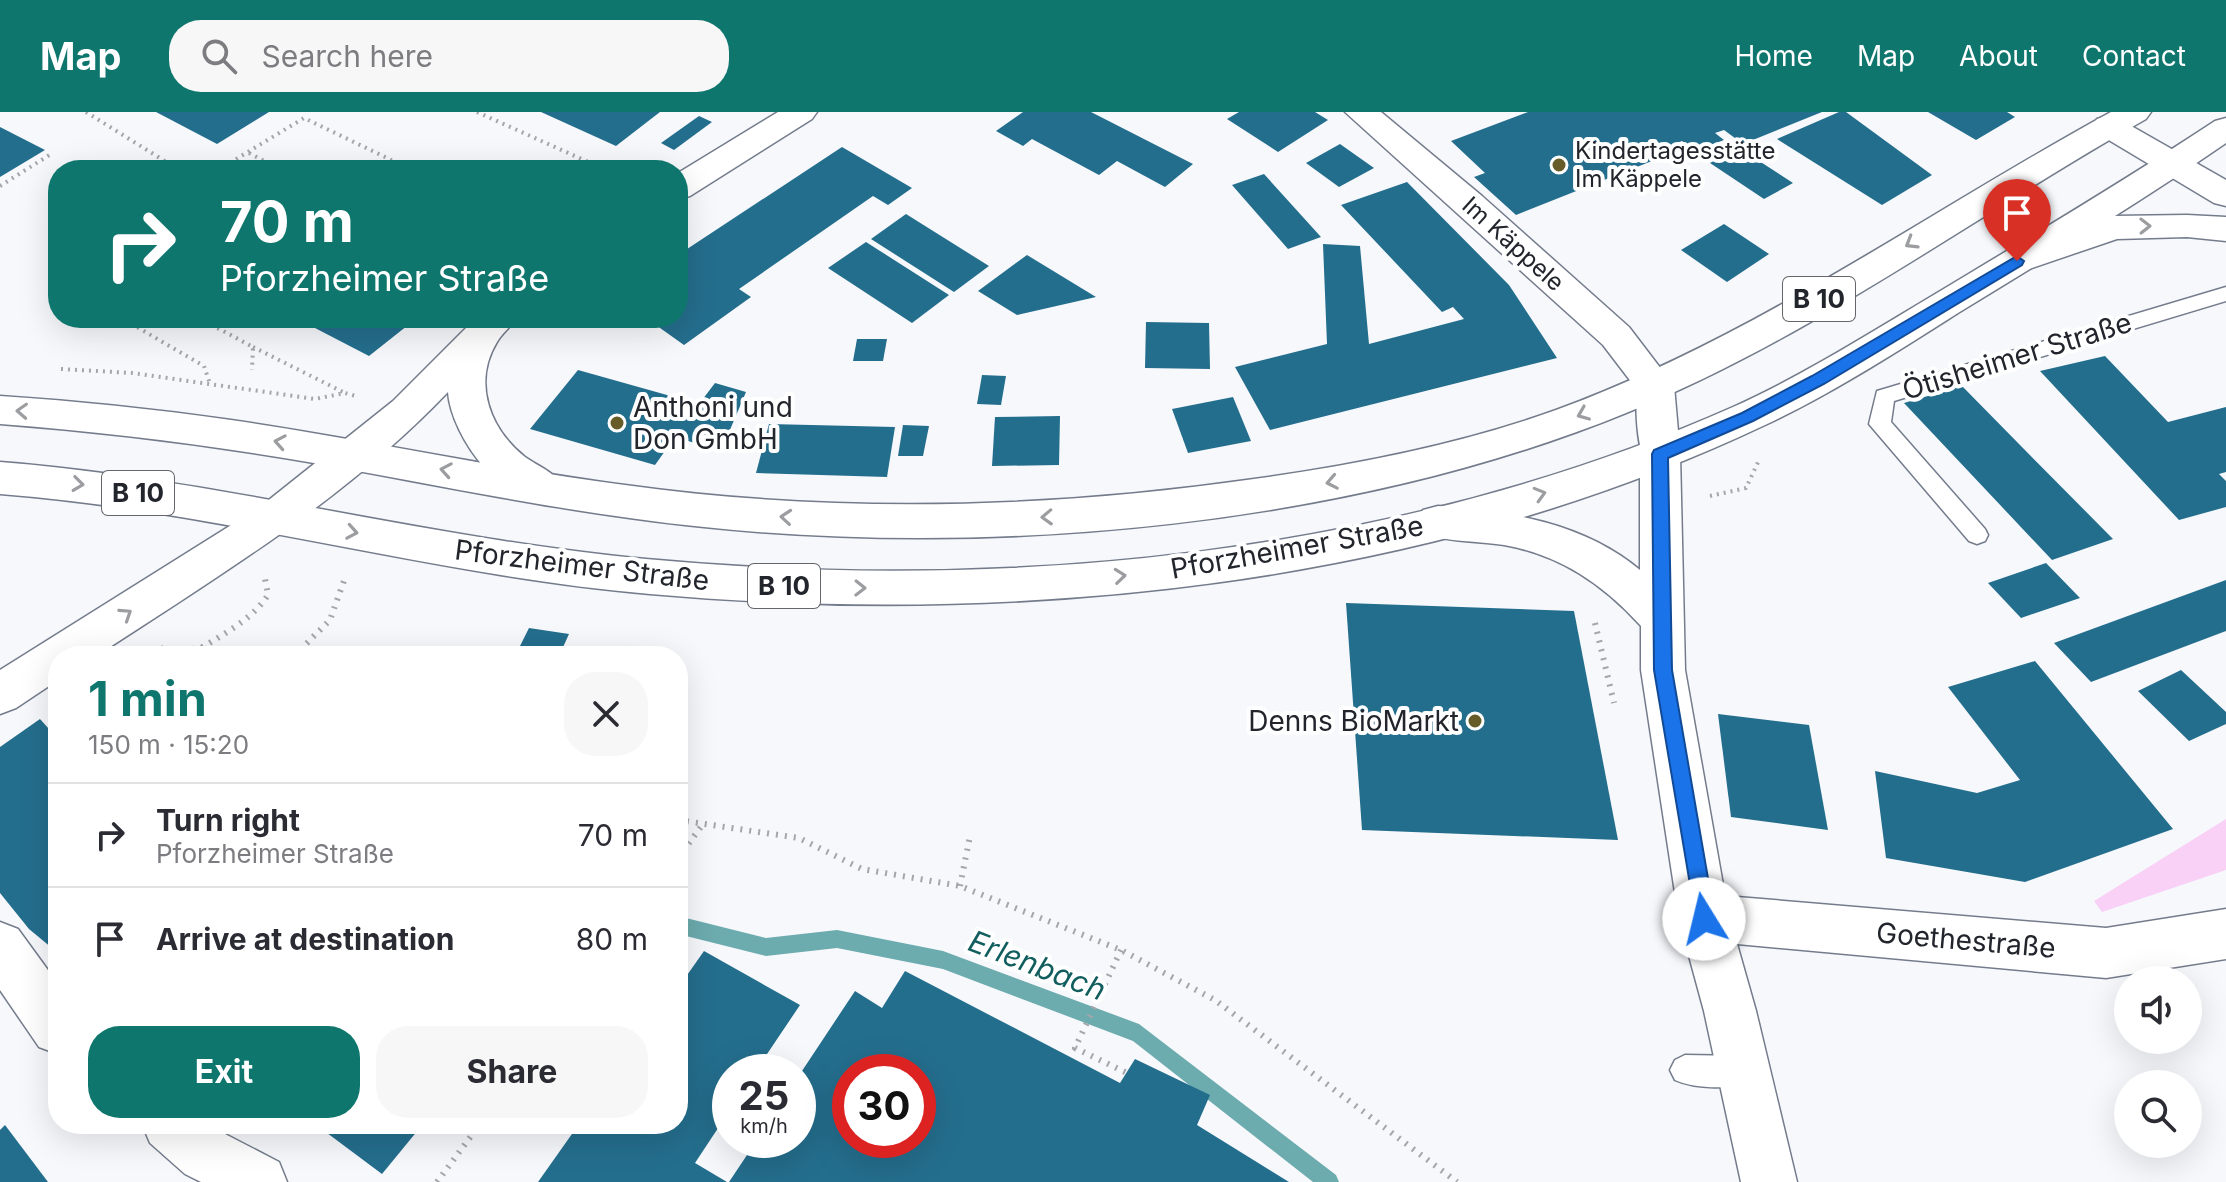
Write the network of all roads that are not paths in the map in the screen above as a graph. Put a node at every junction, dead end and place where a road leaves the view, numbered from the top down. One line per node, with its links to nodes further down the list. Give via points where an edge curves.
1 (801, 112): 6 (main road)
2 (1361, 112): 13 (main road, Im Käppele, via 1616,336)
3 (2122, 119): 5 (main road); 13 (main road, Pforzheimer Straße / B 10, one-way to 13, via 1771,329)
4 (2226, 128): 5 (main road, Pforzheimer Straße / B 10)
5 (2174, 163): 7 (main road); 9 (main road, Pforzheimer Straße / B 10)
6 (688, 182)
7 (2226, 195)
8 (2226, 229): 9 (main road, one-way to 8, via 2114,228)
9 (2017, 261): 15 (main road, Pforzheimer Straße / B 10, via 1818,380)
10 (2226, 294): 21 (lane, Ötisheimer Straße, via 1884,396 1880,424)
11 (488, 328): 16 (main road)
12 (489, 328): 18 (main road, via 467,384 469,407 478,430 502,462)
13 (1655, 386): 15 (main road); 18 (main road, Pforzheimer Straße / B 10, one-way to 18, via 1559,424 1423,464 1185,506 1070,517 920,522 804,518 627,502)
14 (0, 410): 16 (main road, Pforzheimer Straße / B 10, one-way to 14, via 169,424)
15 (1660, 454): 20 (main road, Pforzheimer Straße / B 10, one-way to 15); 22 (main road)
16 (356, 455): 18 (main road, Pforzheimer Straße / B 10, one-way to 16); 19 (main road)
17 (0, 478): 19 (main road, Pforzheimer Straße / B 10, one-way to 19, via 101,487)
18 (542, 487)
19 (275, 519): 20 (main road, Pforzheimer Straße / B 10, one-way to 20, via 506,559 742,585 982,588 1296,553); 23 (main road, one-way to 19)
20 (1438, 522): 22 (main road, via 1523,530 1569,547 1618,576)
21 (1977, 535)
22 (1662, 620): 26 (main road, via 1663,670)
23 (76, 646)
24 (48, 664): 25 (main road)
25 (0, 694)
26 (1704, 919): 27 (main road, Goethestraße, via 2106,953); 31 (main road)
27 (2226, 934)
28 (1, 948): 29 (main road)
29 (48, 1014)
30 (1685, 1070): 31 (lane)
31 (1743, 1071): 34 (main road)
32 (181, 1134): 33 (main road, via 205,1154)
33 (259, 1182)
34 (1769, 1182)

